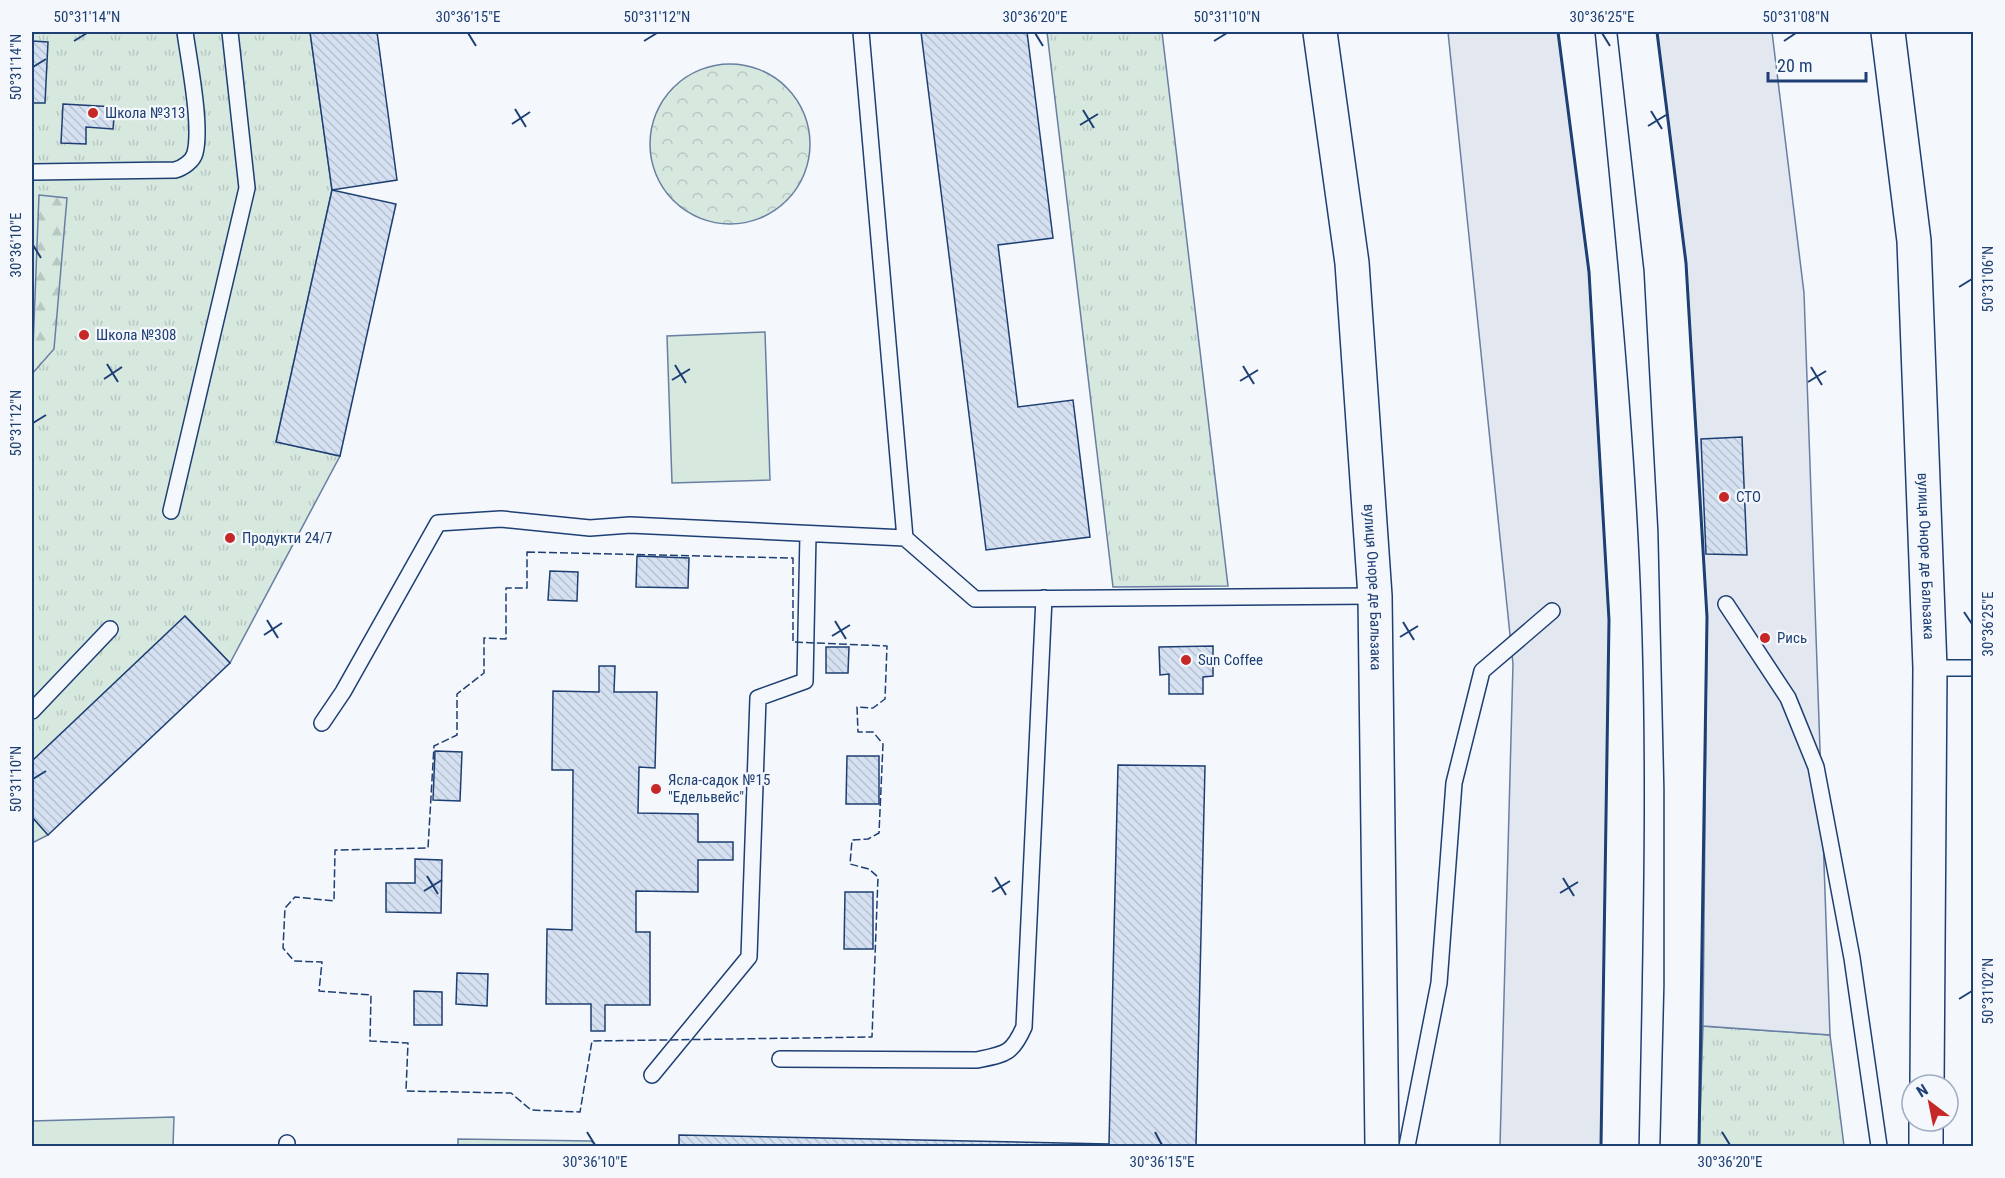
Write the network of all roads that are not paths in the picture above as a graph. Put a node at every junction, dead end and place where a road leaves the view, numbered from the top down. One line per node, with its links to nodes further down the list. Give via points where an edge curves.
1 (185, 32): 6 (lane, via 196,125 195,154 189,162 174,170)
2 (230, 32): 7 (lane, via 247,188)
3 (861, 32): 9 (lane)
4 (1320, 32): 10 (street, вулиця Оноре де Бальзака, via 1352,263)
5 (1888, 32): 15 (street, вулиця Оноре де Бальзака, via 1914,241)
6 (32, 172)
7 (171, 511)
8 (808, 534): 9 (lane); 18 (lane, via 630,525 590,528 501,519 438,523); 21 (lane, via 805,681 758,698 749,957)
9 (905, 538): 11 (lane, via 975,599)
10 (1375, 596): 11 (lane); 22 (street, вулиця Оноре де Бальзака)
11 (1044, 598): 19 (lane, via 1024,1027 1016,1046 999,1056 977,1060)
12 (1726, 604): 24 (lane, via 1788,698 1816,767 1852,958)
13 (1552, 611): 23 (lane, via 1482,671 1454,783 1439,983)
14 (110, 629): 17 (lane)
15 (1930, 668): 16 (lane); 20 (street, вулиця Оноре де Бальзака)
16 (1974, 668)
17 (32, 711)
18 (322, 723)
19 (780, 1059)
20 (1927, 1073)
21 (652, 1075)
22 (1382, 1146)
23 (1407, 1146)
24 (1879, 1146)

